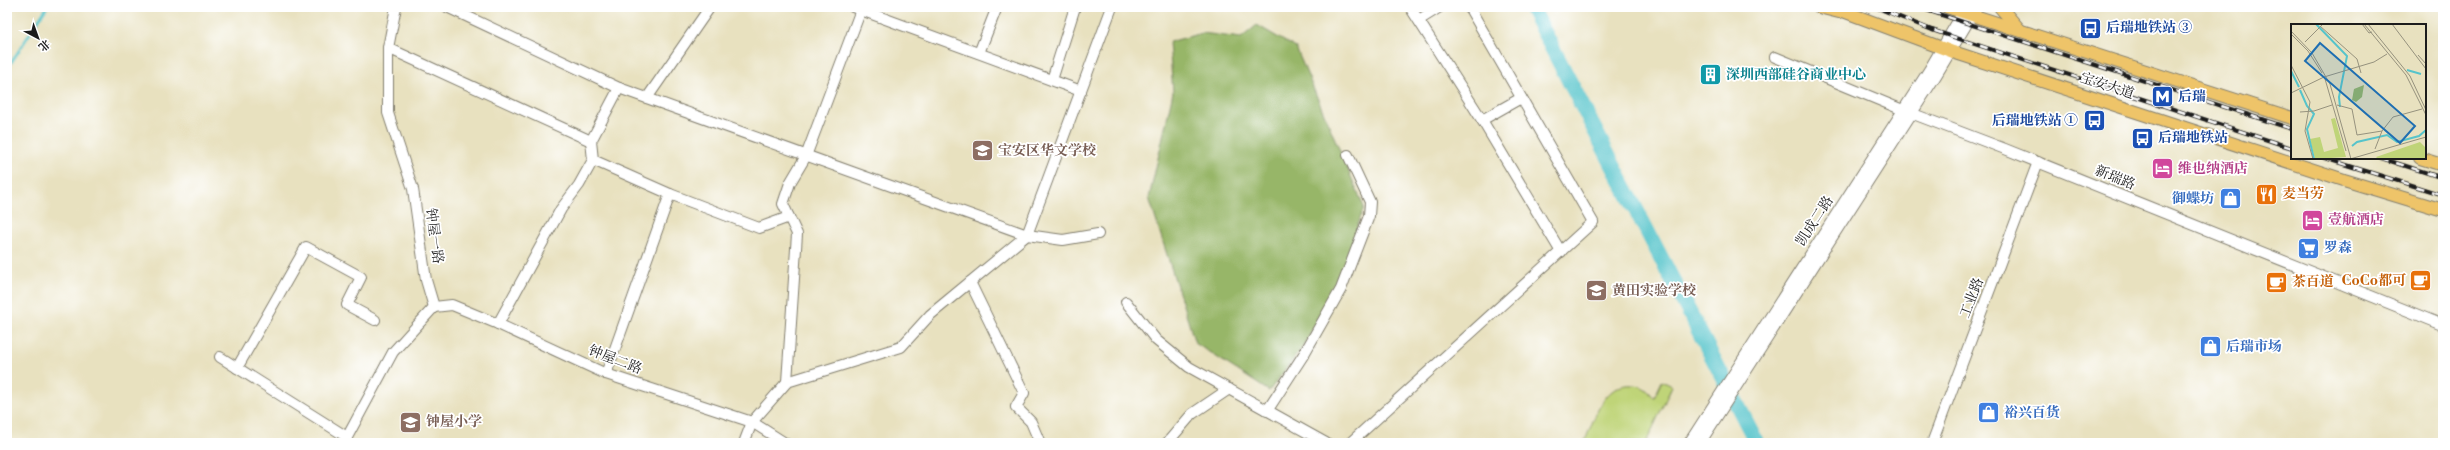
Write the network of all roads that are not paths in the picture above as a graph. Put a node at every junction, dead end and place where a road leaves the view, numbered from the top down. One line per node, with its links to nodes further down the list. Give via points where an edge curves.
1 (396, 7): 19 (street, 钟屋一路)
2 (447, 7): 24 (street)
3 (710, 7): 26 (street)
4 (997, 7): 21 (street)
5 (1075, 7): 23 (street)
6 (1112, 7): 25 (street)
7 (1410, 7): 17 (street)
8 (1440, 7): 17 (street)
9 (1469, 7): 27 (street)
10 (1819, 7): 16 (main road)
11 (1832, 7): 16 (main road, 宝安大道)
12 (1947, 7): 15 (main road, 宝安大道)
13 (2000, 7): 18 (main road, via 2011,23)
14 (859, 8): 21 (street); 33 (street)
15 (1969, 11): 18 (main road, 宝安大道); 20 (street, 凯成二路)
16 (1852, 16): 20 (main road, 宝安大道)
17 (1419, 20): 30 (street)
18 (2025, 33): 29 (main road, 宝安大道)
19 (388, 48): 31 (street); 46 (street, 钟屋一路, via 388,113 413,189 426,280)
20 (1946, 50): 28 (street, 凯成二路); 39 (main road, 宝安大道)
21 (979, 53): 23 (street)
22 (1775, 57): 28 (street, 新瑞路)
23 (1052, 80): 25 (street)
24 (619, 88): 26 (street); 31 (street)
25 (1081, 91): 42 (street)
26 (647, 98): 33 (street)
27 (1520, 98): 30 (street); 43 (street, via 1593,222)
28 (1907, 112): 36 (street, 新瑞路); 64 (street, 凯成二路); 65 (street, 凯成二路)
29 (2291, 118)
30 (1482, 120): 43 (street)
31 (591, 141): 35 (street)
32 (1348, 155): 55 (street, via 1370,202 1369,216 1341,289 1304,354)
33 (806, 156): 40 (street, via 790,183 784,204); 42 (street)
34 (2424, 159): 37 (main road)
35 (593, 160): 38 (street); 48 (street, via 561,209)
36 (2038, 162): 49 (street, 新瑞路); 66 (street, 工业路)
37 (2443, 164)
38 (670, 194): 40 (street, via 759,228); 52 (street)
39 (2442, 210)
40 (789, 217): 53 (street, via 797,234)
41 (1098, 234): 42 (street, via 1063,240)
42 (1027, 235): 44 (street)
43 (1561, 252): 63 (street)
44 (970, 282): 53 (street, via 930,315 901,348); 60 (street, via 1024,393 1016,407 1031,422)
45 (1126, 302): 54 (street, via 1156,340 1190,367)
46 (434, 307): 48 (street, 钟屋二路, via 452,305); 57 (street, via 394,352)
47 (375, 320): 51 (street, via 347,305 361,277 306,247)
48 (498, 324): 52 (street, 钟屋二路)
49 (2443, 325)
50 (220, 357): 51 (street)
51 (237, 368): 57 (street)
52 (606, 374): 56 (street, 钟屋二路)
53 (786, 382): 56 (street)
54 (1229, 390): 55 (street); 61 (street, via 1192,414)
55 (1267, 410): 62 (street)
56 (752, 422): 58 (street); 59 (street, 钟屋二路)
57 (345, 440)
58 (744, 443)
59 (785, 443)
60 (1040, 443)
61 (1167, 443)
62 (1326, 443)
63 (1350, 443)
64 (1689, 443)
65 (1700, 443)
66 (1932, 443)

